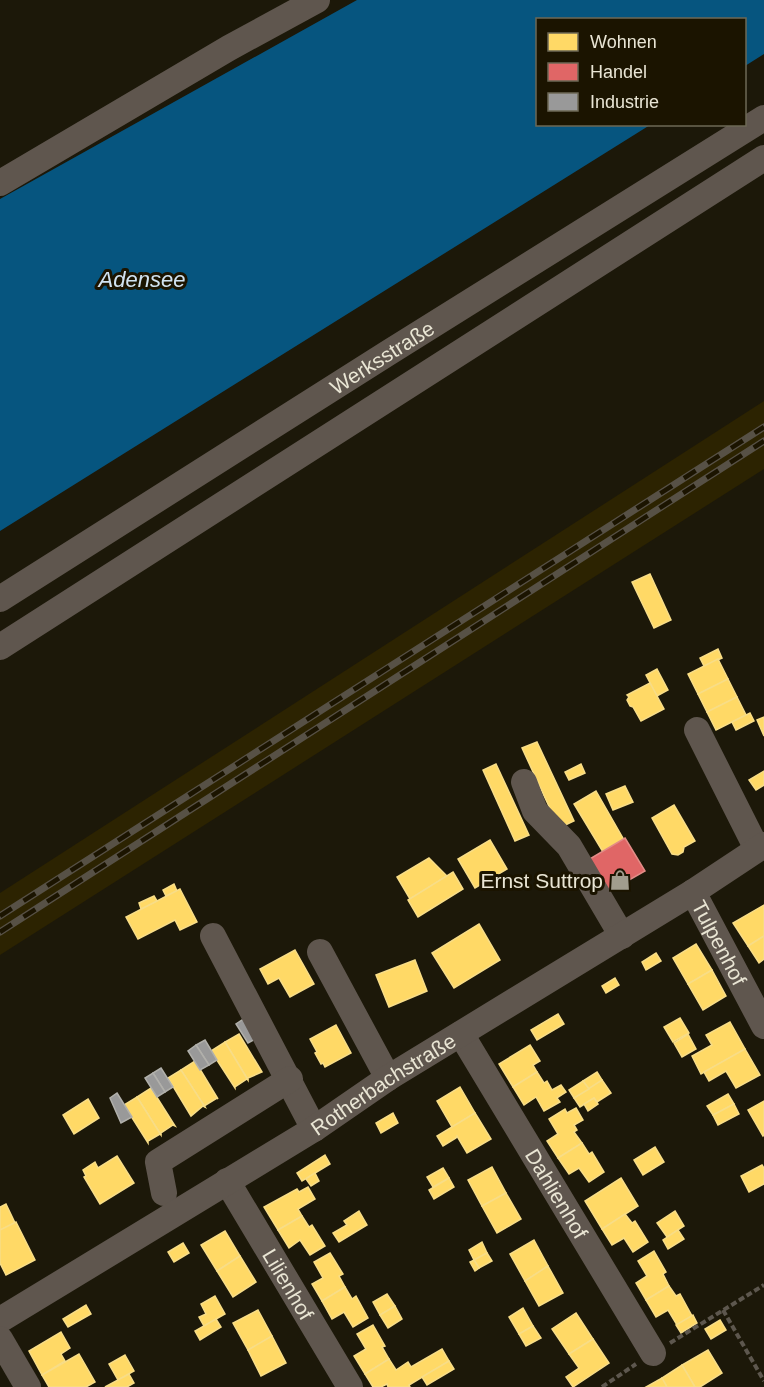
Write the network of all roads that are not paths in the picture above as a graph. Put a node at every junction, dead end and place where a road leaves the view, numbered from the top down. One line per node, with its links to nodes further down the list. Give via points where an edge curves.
1 (317, 0): 4 (street)
2 (764, 118): 5 (street, Werksstraße)
3 (764, 158): 6 (street)
4 (0, 183)
5 (0, 599)
6 (0, 647)
7 (698, 730): 9 (street)
8 (524, 782): 12 (street, via 535,811 569,846)
9 (761, 847): 10 (street, Rotherbachstraße)
10 (693, 892): 12 (street, Rotherbachstraße); 14 (street, Tulpenhof)
11 (213, 936): 17 (street)
12 (622, 936): 15 (street, Rotherbachstraße)
13 (320, 952): 16 (street)
14 (764, 1026)
15 (461, 1035): 16 (street, Rotherbachstraße); 23 (street, Dahlienhof)
16 (388, 1078): 18 (street, Rotherbachstraße)
17 (290, 1079): 18 (street); 20 (street, via 158,1162)
18 (314, 1129): 19 (street, Rotherbachstraße)
19 (227, 1181): 21 (street, Rotherbachstraße); 25 (street, Lilienhof)
20 (164, 1193)
21 (0, 1320)
22 (0, 1339): 24 (street)
23 (653, 1353)
24 (28, 1387)
25 (350, 1387)

